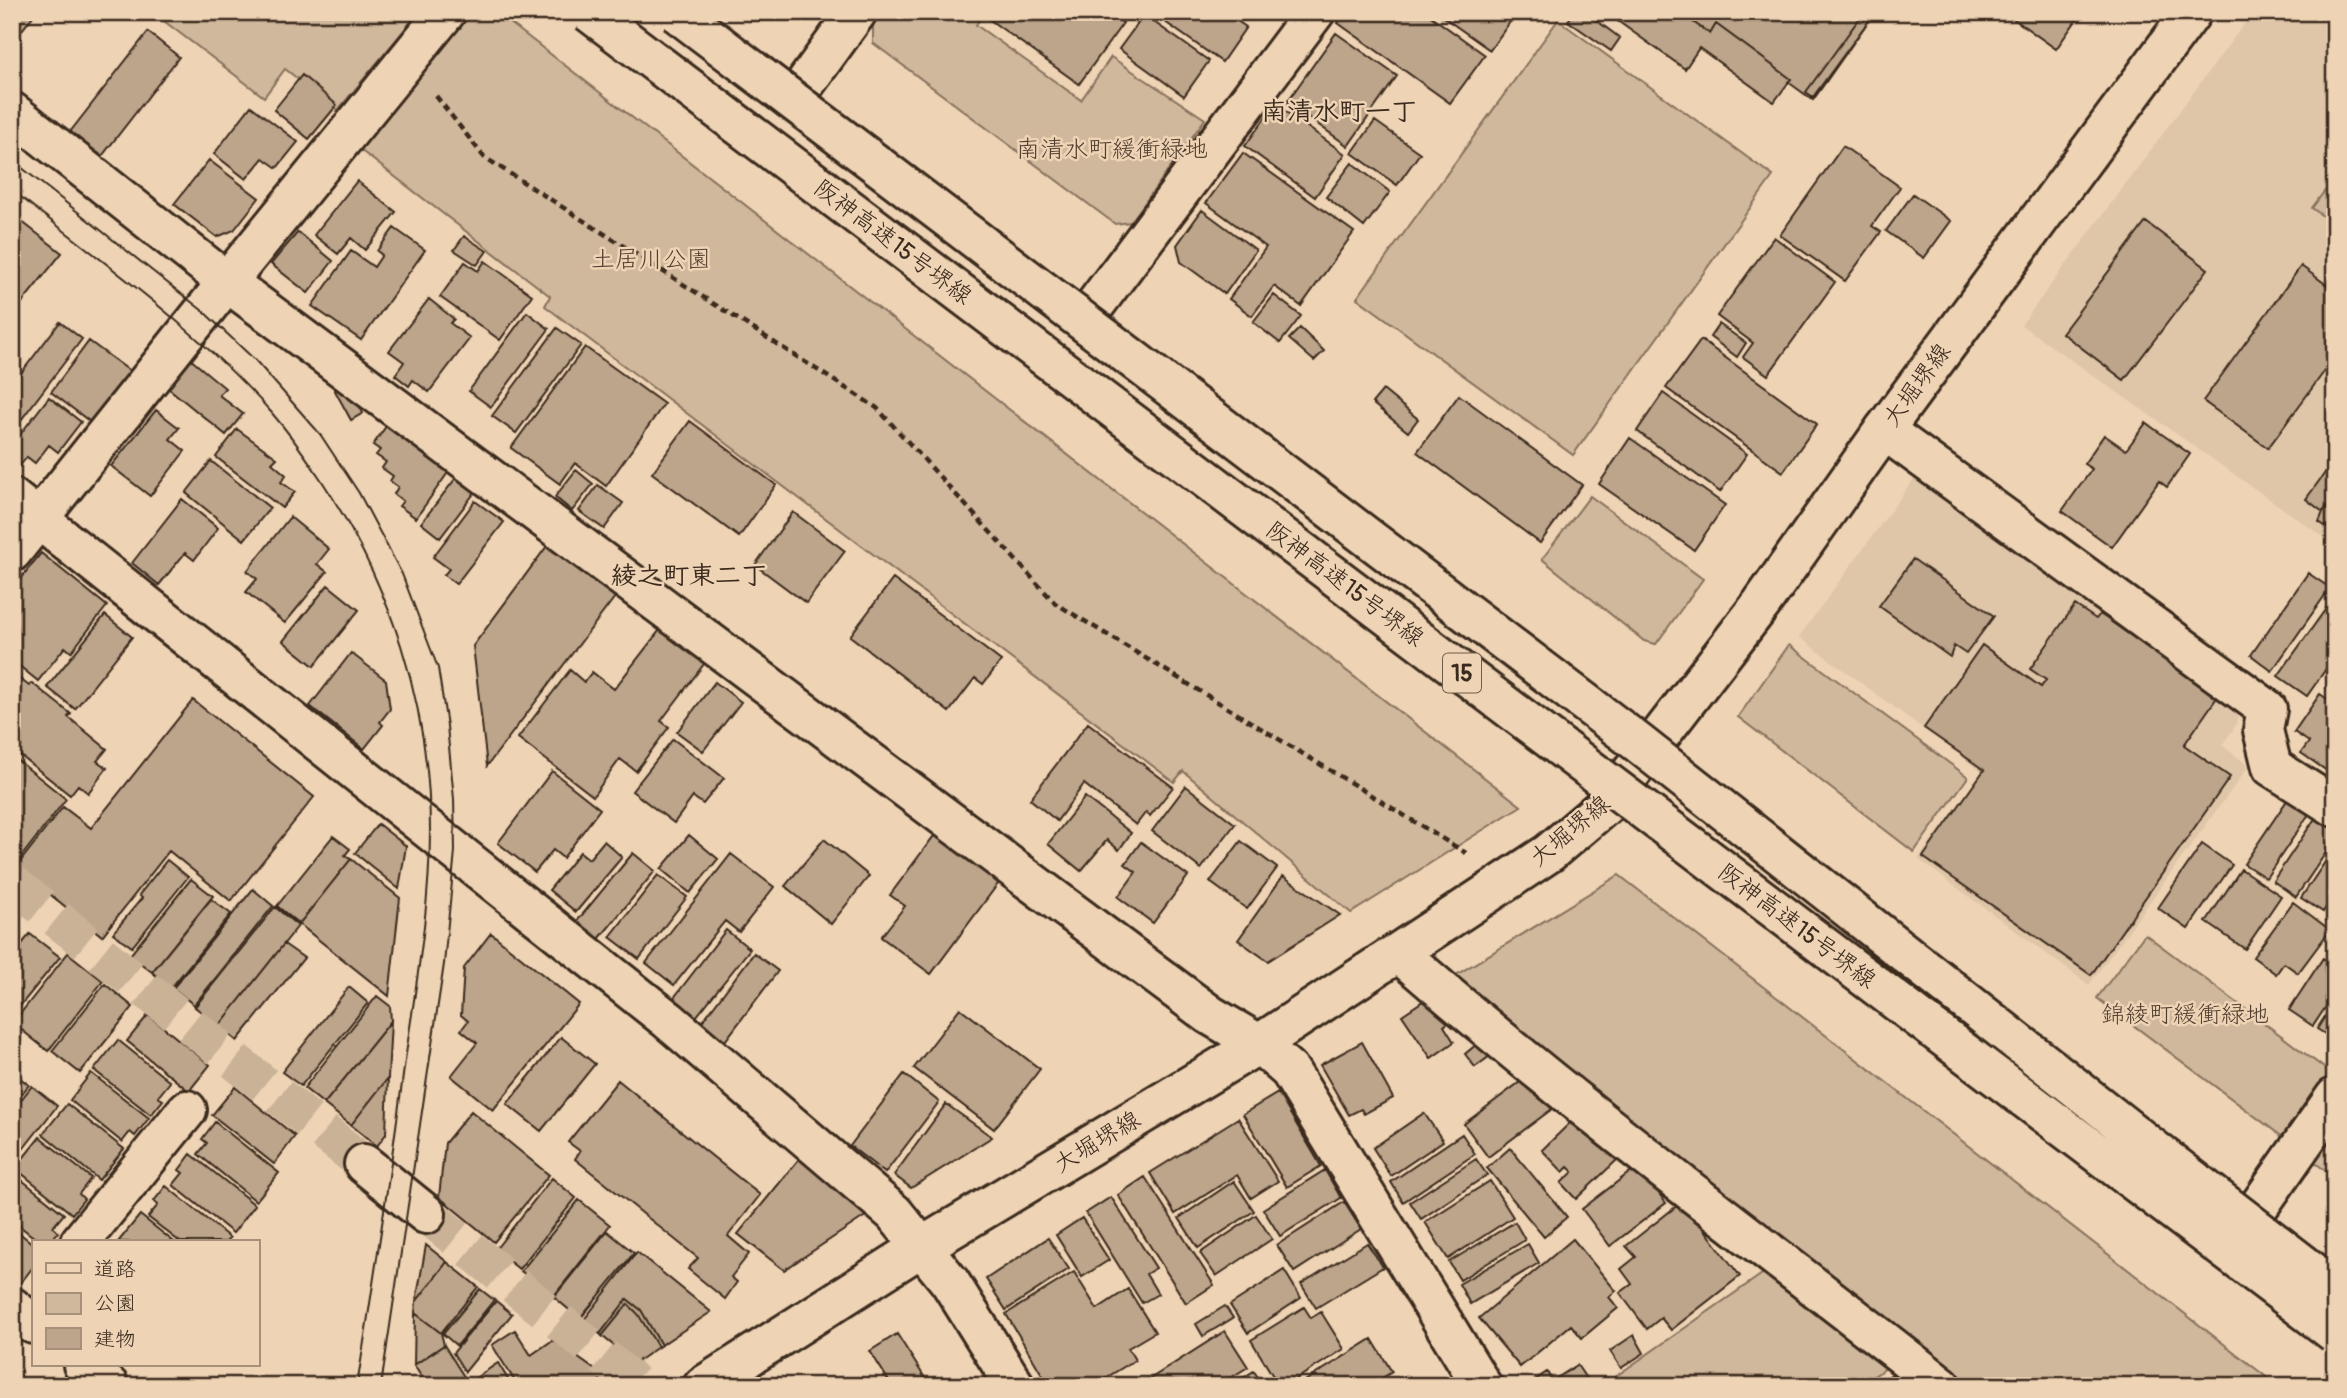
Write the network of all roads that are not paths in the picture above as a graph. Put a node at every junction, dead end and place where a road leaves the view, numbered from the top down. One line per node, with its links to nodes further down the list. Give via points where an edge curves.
1 (446, 12): 11 (main road)
2 (576, 12): 17 (main road)
3 (589, 12): 30 (main road, 阪神高速15号堺線 / 15, bridge)
4 (676, 12): 29 (main road, 阪神高速15号堺線 / 15, bridge, via 1637,741)
5 (693, 12): 9 (main road)
6 (857, 12): 9 (main road)
7 (1315, 12): 12 (main road)
8 (2192, 12): 13 (main road, 大堀堺線)
9 (799, 92): 12 (main road)
10 (12, 112): 11 (main road)
11 (227, 282): 14 (main road); 20 (main road, via 1210,1015)
12 (1093, 309): 16 (main road)
13 (1884, 430): 16 (main road, 大堀堺線, via 1762,603); 18 (main road, via 2267,709 2263,730 2272,767)
14 (26, 508): 15 (main road); 27 (main road, via 668,1020 894,1213)
15 (12, 552)
16 (1655, 742): 17 (main road, 大堀堺線); 24 (main road)
17 (1608, 803): 19 (main road, 大堀堺線, via 1549,853); 31 (main road)
18 (2335, 807)
19 (1399, 953): 20 (main road, 大堀堺線); 37 (main road, via 1580,1102)
20 (1259, 1044): 27 (main road, 大堀堺線); 36 (main road, via 1290,1070)
21 (2335, 1097): 24 (main road)
22 (187, 1110): 26 (main road)
23 (364, 1164): 25 (main road)
24 (2257, 1209): 28 (main road)
25 (426, 1214)
26 (82, 1240)
27 (923, 1246): 34 (main road, 大堀堺線); 35 (main road)
28 (2335, 1268)
29 (2335, 1289)
30 (2335, 1333)
31 (2335, 1351)
32 (84, 1366): 33 (main road)
33 (109, 1386)
34 (703, 1386)
35 (1015, 1386)
36 (1482, 1386)
37 (1942, 1386)

